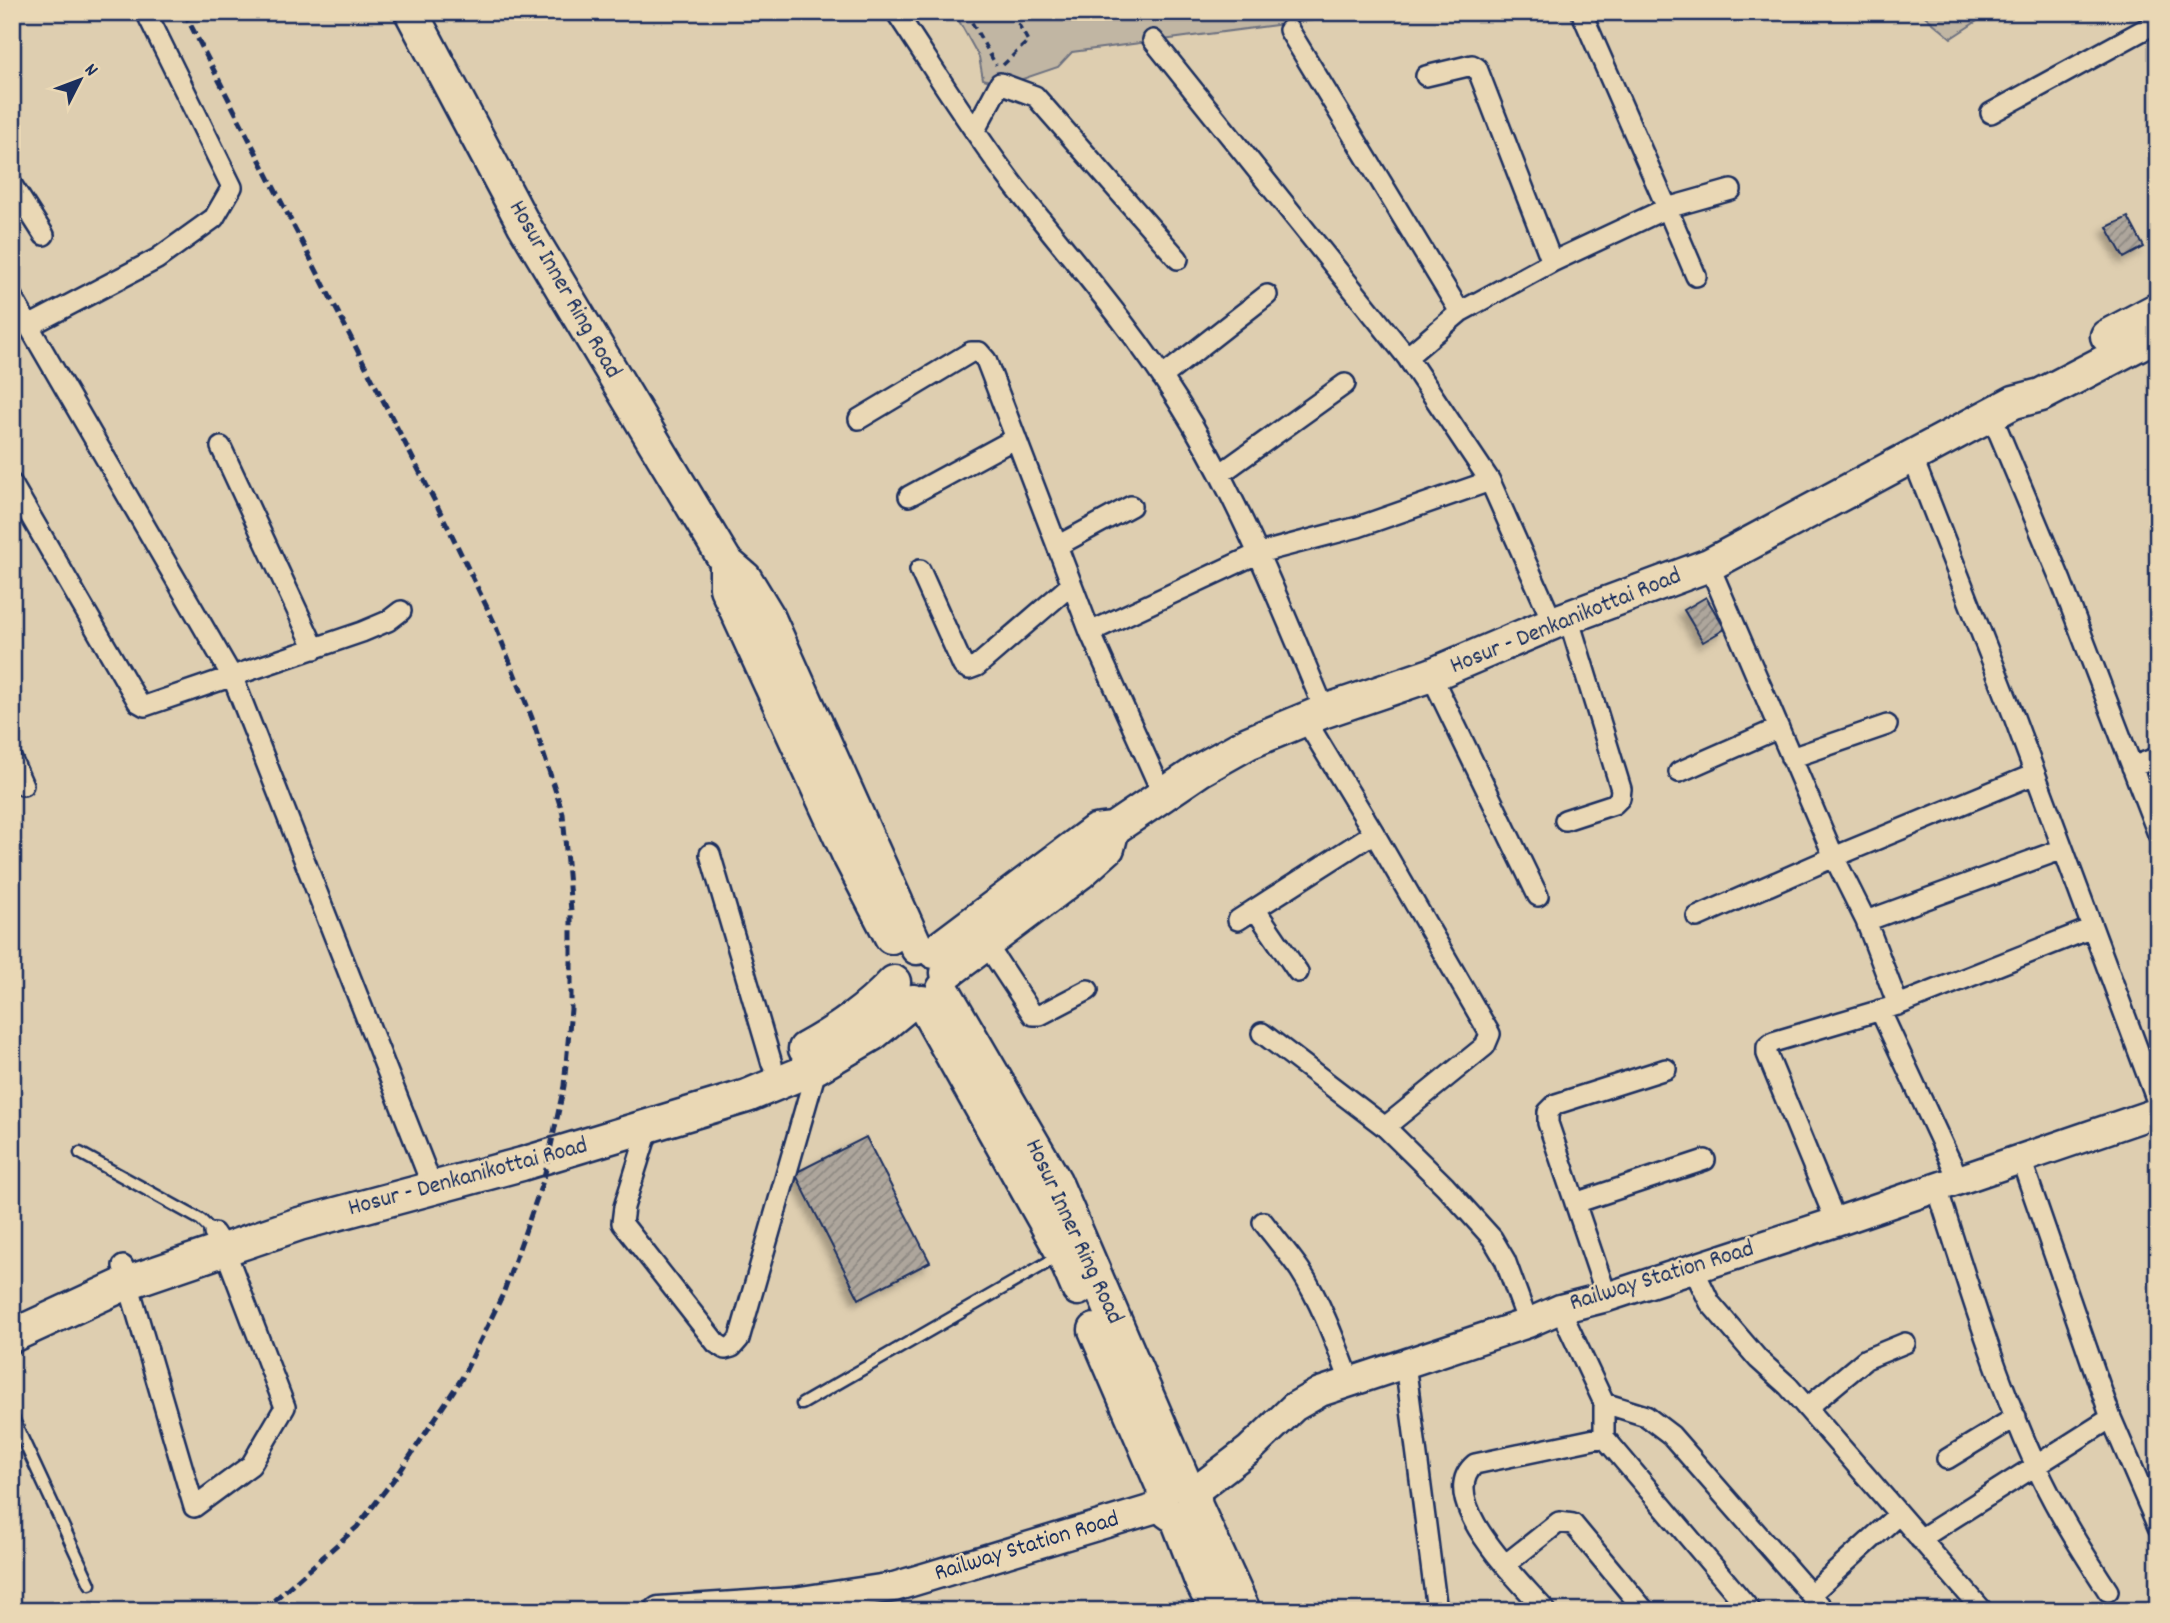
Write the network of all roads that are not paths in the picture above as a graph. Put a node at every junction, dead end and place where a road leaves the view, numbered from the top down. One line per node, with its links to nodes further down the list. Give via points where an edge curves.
1 (146, 12): 22 (street, via 232,187 214,218 157,259)
2 (411, 12): 72 (main road, Hosur Inner Ring Road, via 524,225 726,562 745,578 768,616)
3 (896, 12): 10 (street)
4 (1583, 16): 13 (street)
5 (2158, 22): 9 (street)
6 (1289, 30): 21 (street)
7 (1153, 40): 24 (street)
8 (1426, 76): 16 (street, via 1472,65 1477,68)
9 (1991, 113)
10 (975, 130): 15 (street, via 1000,83 1035,96); 25 (street, via 1011,182 1118,313)
11 (12, 185): 14 (street)
12 (1731, 190): 13 (street)
13 (1667, 208): 16 (street); 17 (street)
14 (44, 235)
15 (1178, 259)
16 (1552, 262): 21 (street)
17 (1696, 276)
18 (1267, 295): 25 (street)
19 (12, 297): 22 (street)
20 (2158, 309): 27 (main road, Hosur - Denkanikottai Road, via 2031,376)
21 (1460, 312): 24 (street)
22 (29, 326): 47 (street)
23 (2158, 334): 27 (main road, Hosur - Denkanikottai Road, via 2041,395)
24 (1407, 356): 33 (street)
25 (1162, 377): 32 (street)
26 (1345, 384): 32 (street)
27 (2003, 408): 31 (main road, Hosur - Denkanikottai Road); 54 (street, via 2061,581)
28 (859, 419): 29 (street, via 971,352 979,352 986,359)
29 (1016, 438): 35 (street); 37 (street)
30 (221, 447): 45 (street)
31 (1912, 456): 39 (main road, Hosur - Denkanikottai Road); 56 (street)
32 (1220, 474): 38 (street)
33 (1490, 481): 38 (street, via 1358,527); 43 (street)
34 (12, 484): 47 (street, via 138,702 157,704)
35 (909, 496)
36 (1131, 506): 37 (street)
37 (1057, 546): 41 (street)
38 (1259, 553): 44 (street); 48 (street)
39 (1709, 565): 43 (main road, Hosur - Denkanikottai Road); 50 (street)
40 (920, 570): 41 (street, via 963,666 969,669)
41 (1072, 585): 44 (street)
42 (401, 611): 45 (street, via 388,621)
43 (1560, 620): 46 (main road, Hosur - Denkanikottai Road); 59 (street, via 1621,789 1614,804)
44 (1090, 632): 58 (street)
45 (316, 649): 47 (street)
46 (1431, 675): 48 (main road, Hosur - Denkanikottai Road); 66 (street)
47 (233, 678): 86 (street)
48 (1315, 715): 58 (main road, Hosur - Denkanikottai Road, via 1221,757); 61 (street)
49 (1887, 725): 52 (street)
50 (1779, 728): 52 (street); 55 (street)
51 (2158, 757): 54 (street)
52 (1791, 758): 65 (street)
53 (12, 760): 57 (street)
54 (2132, 767): 62 (street)
55 (1679, 772)
56 (2035, 774): 63 (street); 65 (street)
57 (23, 785)
58 (1163, 795): 60 (main road, Hosur - Denkanikottai Road)
59 (1565, 820)
60 (1113, 829): 70 (main road, Hosur - Denkanikottai Road, via 1108,848); 72 (main road, Hosur - Denkanikottai Road, via 1095,831)
61 (1374, 833): 71 (street, via 1247,915); 82 (street, via 1490,1034 1485,1046)
62 (2158, 834)
63 (2063, 849): 68 (street); 69 (street)
64 (710, 854): 76 (street)
65 (1834, 857): 67 (street); 68 (street)
66 (1538, 895)
67 (1697, 917)
68 (1866, 921): 74 (street)
69 (2092, 928): 74 (street); 79 (street)
70 (987, 945): 72 (main road, Hosur - Denkanikottai Road); 73 (street, via 1033,1015)
71 (1298, 972)
72 (921, 975): 76 (main road, Hosur - Denkanikottai Road, via 831,1034); 77 (main road, Hosur - Denkanikottai Road, via 873,1034); 92 (main road, Hosur Inner Ring Road); 112 (main road, Hosur Inner Ring Road, via 1055,1181)
73 (1088, 990)
74 (1889, 1008): 87 (street); 90 (street, via 1768,1047)
75 (1262, 1033): 82 (street)
76 (772, 1064): 86 (main road, Hosur - Denkanikottai Road, via 737,1080)
77 (817, 1067): 81 (main road, Hosur - Denkanikottai Road, via 747,1097); 81 (street, via 739,1339 732,1347 724,1349 716,1343 622,1223)
78 (1665, 1069): 88 (street, via 1556,1104 1548,1112)
79 (2158, 1104)
80 (2158, 1112): 84 (main road, Railway Station Road)
81 (649, 1126): 86 (main road, Hosur - Denkanikottai Road)
82 (1385, 1127): 98 (street, via 1492,1238)
83 (80, 1153): 91 (lane, via 201,1220)
84 (2021, 1159): 87 (main road, Railway Station Road); 108 (street)
85 (1705, 1160): 88 (street)
86 (429, 1179): 91 (main road, Hosur - Denkanikottai Road, via 275,1212)
87 (1948, 1184): 90 (main road, Railway Station Road); 107 (street, via 1996,1370)
88 (1575, 1203): 95 (street)
89 (1263, 1222): 102 (street, via 1310,1288)
90 (1836, 1222): 93 (main road, Railway Station Road)
91 (220, 1241): 94 (main road, Hosur - Denkanikottai Road); 94 (street, via 285,1408 251,1465 194,1507)
92 (1063, 1254): 104 (lane); 112 (main road, Hosur Inner Ring Road)
93 (1693, 1268): 95 (main road, Railway Station Road); 105 (street, via 1710,1303)
94 (126, 1274): 97 (main road, Hosur - Denkanikottai Road); 99 (main road, Hosur - Denkanikottai Road)
95 (1606, 1297): 96 (main road, Railway Station Road)
96 (1560, 1309): 98 (main road, Railway Station Road); 103 (street)
97 (12, 1314)
98 (1528, 1323): 101 (main road, Railway Station Road)
99 (12, 1336)
100 (1905, 1343): 105 (street, via 1866,1359)
101 (1405, 1363): 102 (main road, Railway Station Road); 125 (street)
102 (1350, 1381): 112 (main road, Railway Station Road, via 1294,1407 1250,1449)
103 (1604, 1403): 109 (street); 119 (street, via 1646,1416 1671,1435)
104 (802, 1404)
105 (1807, 1408): 113 (street)
106 (12, 1416): 117 (lane)
107 (2016, 1417): 110 (street); 111 (street)
108 (2111, 1418): 111 (street); 114 (street)
109 (1604, 1437): 116 (street, via 1475,1464 1465,1472 1467,1510); 128 (street)
110 (1947, 1459)
111 (2036, 1466): 115 (street); 118 (street, via 2064,1522)
112 (1179, 1498): 120 (main road, Railway Station Road, via 894,1587); 123 (main road, Hosur Inner Ring Road, via 1201,1581); 124 (main road, Hosur Inner Ring Road)
113 (1899, 1514): 115 (street); 119 (street)
114 (2158, 1527)
115 (1920, 1539): 130 (street)
116 (1506, 1564): 126 (street); 127 (street, via 1565,1521 1573,1524)
117 (90, 1584)
118 (2108, 1591)
119 (1811, 1594): 129 (street)
120 (795, 1606): 121 (main road, Railway Station Road)
121 (762, 1607): 122 (main road, Railway Station Road)
122 (659, 1611)
123 (1216, 1611)
124 (1244, 1611)
125 (1437, 1611)
126 (1546, 1611)
127 (1645, 1611)
128 (1751, 1611)
129 (1825, 1611)
130 (1983, 1611)

